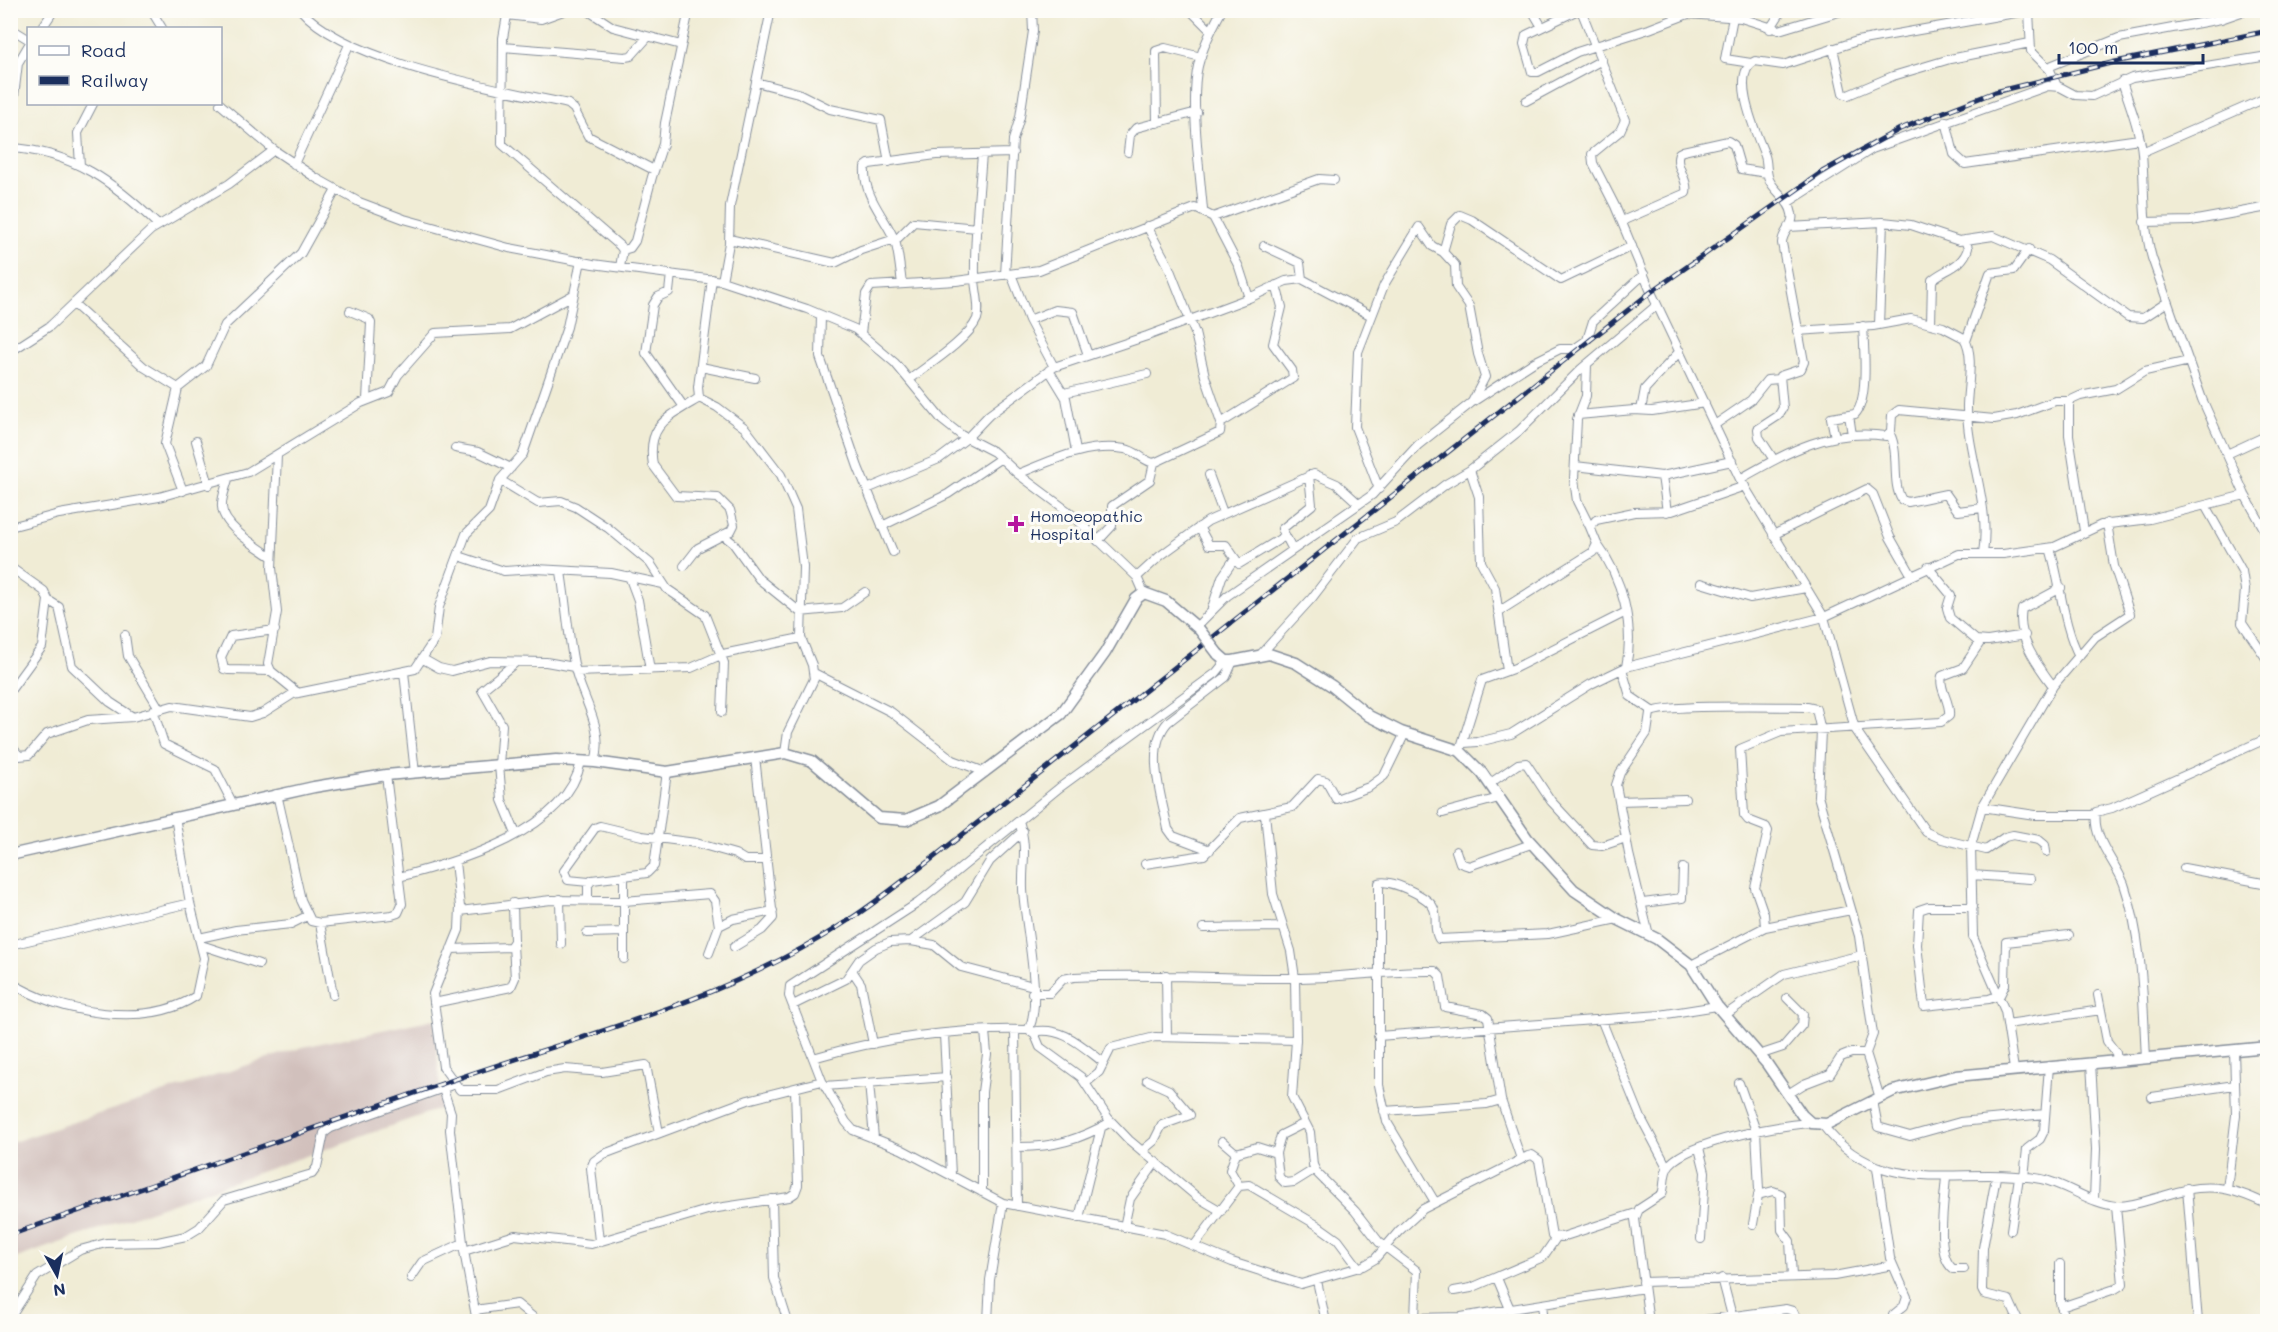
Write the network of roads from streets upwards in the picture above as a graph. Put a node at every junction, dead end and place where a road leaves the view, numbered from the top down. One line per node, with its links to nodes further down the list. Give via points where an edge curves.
1 (54, 10): 22 (street)
2 (152, 10): 23 (street)
3 (301, 10): 31 (street, via 319,28)
4 (566, 10): 20 (street, via 541,19)
5 (587, 10): 28 (street, via 613,27)
6 (689, 10): 32 (street)
7 (771, 10): 43 (street)
8 (1032, 10): 59 (street, via 1033,32)
9 (1190, 10): 27 (street)
10 (1222, 10): 27 (street)
11 (1353, 10): 12 (street)
12 (1359, 10)
13 (1532, 10): 24 (street)
14 (1580, 10): 24 (street); 33 (street)
15 (1782, 10): 26 (street)
16 (1845, 10): 26 (street, via 1784,30)
17 (2247, 10): 41 (street, via 2221,19 2119,38)
18 (2030, 11): 30 (street); 36 (street)
19 (1692, 12): 21 (street); 33 (street)
20 (507, 13): 34 (street)
21 (1733, 17): 26 (street); 40 (street, via 1725,59)
22 (43, 27)
23 (159, 27)
24 (1542, 27): 33 (street, via 1524,40 1533,73)
25 (10, 28): 29 (street)
26 (1770, 29)
27 (1211, 31): 38 (street)
28 (648, 37): 32 (street); 34 (street, via 625,57)
29 (27, 38)
30 (2030, 43): 36 (street, via 1950,59 1848,95 1843,93); 41 (street, via 2034,56)
31 (349, 45): 45 (street); 62 (street)
32 (681, 45): 64 (street, via 663,144)
33 (1596, 45): 39 (street)
34 (503, 47): 45 (street)
35 (27, 48): 53 (street, via 18,63)
36 (1833, 48): 40 (street, via 1783,65)
37 (2268, 56): 42 (street)
38 (1201, 57): 50 (street); 52 (street, via 1165,48 1156,51)
39 (1602, 60): 47 (street); 72 (street, via 1625,120 1620,131 1595,149 1592,158)
40 (1751, 63): 65 (street, via 1745,98)
41 (2048, 67): 44 (street)
42 (2122, 81): 44 (street, via 2092,96 2075,95); 54 (street)
43 (756, 82): 61 (street, via 798,93 830,109 881,120); 79 (street, via 730,206)
44 (2056, 86): 51 (street)
45 (501, 90): 64 (street, via 568,104 588,136); 85 (street, via 500,138 506,150)
46 (2268, 97): 58 (street)
47 (1526, 101)
48 (92, 105): 63 (street, via 78,133)
49 (221, 105): 56 (street)
50 (1197, 112): 52 (street); 70 (street)
51 (1946, 121): 54 (street, via 1954,154 1965,164); 68 (street, via 1872,149)
52 (1157, 123): 57 (street, via 1132,131)
53 (10, 130)
54 (2139, 139): 58 (street)
55 (10, 148): 63 (street, via 64,157)
56 (274, 150): 62 (street); 75 (street, via 229,184)
57 (1128, 152)
58 (2142, 152): 74 (street)
59 (1012, 153): 60 (street); 90 (street)
60 (982, 154): 61 (street); 77 (street)
61 (889, 162): 80 (street, via 869,164 865,171 876,211)
62 (294, 164): 67 (street)
63 (80, 166): 75 (street, via 130,198)
64 (654, 170): 85 (street, via 635,242)
65 (1767, 173): 68 (street); 72 (street, via 1741,169 1734,145 1728,141 1683,151 1677,161 1686,193)
66 (1334, 180): 71 (street, via 1319,179)
67 (336, 190): 87 (street, via 412,222 509,248); 125 (street, via 301,253 225,326 206,366)
68 (1787, 203): 78 (street, via 1793,214)
69 (2268, 207): 74 (street, via 2184,222)
70 (1203, 210): 71 (street); 76 (street, via 1184,210)
71 (1213, 217): 99 (street)
72 (1622, 221): 83 (street)
73 (1883, 222): 78 (street); 81 (street, via 1911,225 1953,240); 108 (street)
74 (2144, 222): 100 (street)
75 (158, 225): 101 (street)
76 (1147, 226): 90 (street, via 1048,267); 106 (street)
77 (977, 228): 80 (street, via 914,222); 92 (street)
78 (1788, 228): 111 (street, via 1782,243)
79 (729, 239): 80 (street, via 835,263); 95 (street)
80 (894, 239): 96 (street)
81 (1965, 240): 84 (street, via 1993,236); 109 (street, via 1965,255 1955,267 1932,280)
82 (1264, 246): 94 (street, via 1300,263)
83 (1632, 246): 86 (street, via 1561,280 1460,215 1451,224); 91 (street)
84 (2029, 249): 100 (street, via 2128,318 2143,318); 113 (street, via 2014,270 1990,273)
85 (623, 250): 88 (street)
86 (1443, 252): 105 (street, via 1432,246 1421,228 1416,228 1410,245 1384,285); 130 (street, via 1455,265 1456,287 1469,306 1485,377)
87 (581, 261): 88 (street); 98 (street)
88 (621, 267): 89 (street)
89 (671, 274): 93 (street); 132 (street, via 669,292 658,297 653,305 645,353)
90 (1008, 274): 92 (street); 107 (street)
91 (1644, 274): 102 (street); 130 (street, via 1593,321 1587,340 1574,349 1560,349 1534,362)
92 (975, 278): 96 (street); 124 (street, via 976,321)
93 (712, 279): 95 (street); 119 (street)
94 (1302, 279): 97 (street); 105 (street)
95 (722, 281): 104 (street)
96 (902, 284): 112 (street, via 871,286 866,294)
97 (1276, 285): 99 (street); 137 (street, via 1281,307 1273,344 1292,370 1293,378)
98 (573, 295): 128 (street, via 510,329 435,333 398,375 389,392); 156 (street, via 567,327 523,454)
99 (1250, 298): 106 (street)
100 (2166, 303): 117 (street)
101 (74, 304): 115 (street, via 44,332); 125 (street, via 144,367)
102 (1657, 305): 114 (street); 118 (street)
103 (350, 311): 128 (street, via 370,323)
104 (821, 316): 112 (street); 166 (street, via 820,357)
105 (1372, 316): 167 (street, via 1358,352 1354,420)
106 (1190, 319): 116 (street); 137 (street)
107 (1029, 320): 116 (street, via 1055,310 1073,312); 120 (street)
108 (1879, 324): 109 (street, via 1903,319); 110 (street)
109 (1931, 324): 113 (street)
110 (1863, 326): 111 (street); 135 (street, via 1865,364 1860,406 1855,414)
111 (1797, 330): 123 (street, via 1803,366)
112 (861, 333): 124 (street)
113 (1966, 341): 136 (street)
114 (1680, 351): 131 (street); 133 (street, via 1645,389)
115 (10, 352)
116 (1088, 355): 120 (street)
117 (2189, 362): 129 (street, via 2145,371 2116,389); 148 (street)
118 (1587, 364): 134 (street, via 1586,396); 157 (street, via 1519,432)
119 (701, 368): 122 (street); 127 (street)
120 (1052, 369): 126 (street); 144 (street, via 982,420)
121 (1147, 374): 126 (street)
122 (755, 378)
123 (1779, 379): 139 (street, via 1767,380 1751,400); 152 (street, via 1783,408 1757,433)
124 (909, 380): 144 (street, via 942,420)
125 (178, 388): 168 (street, via 165,444)
126 (1064, 393): 147 (street)
127 (699, 398): 132 (street); 209 (street, via 744,428 781,475 794,501 803,567)
128 (367, 400): 149 (street)
129 (2069, 401): 136 (street, via 2055,401 1994,419); 180 (street, via 2069,435)
130 (1471, 403): 167 (street, via 1418,446)
131 (1705, 403): 133 (street); 139 (street)
132 (684, 407): 181 (street, via 655,431 653,465 675,496 714,496 723,501 734,525)
133 (1641, 410): 134 (street)
134 (1578, 415): 155 (street)
135 (1849, 415): 141 (street); 143 (street, via 1831,418)
136 (1967, 416): 140 (street, via 1899,410 1892,415); 172 (street)
137 (1221, 423): 154 (street, via 1218,434)
138 (10, 424): 151 (street)
139 (1716, 424): 153 (street)
140 (1890, 434): 141 (street); 172 (street, via 1902,500 1946,494 1958,511)
141 (1852, 435): 143 (street)
142 (2268, 435): 148 (street)
143 (1834, 437): 152 (street, via 1796,447)
144 (967, 438): 150 (street); 166 (street, via 933,462)
145 (196, 441): 165 (street)
146 (455, 448): 156 (street, via 478,452)
147 (1076, 451): 154 (street, via 1124,449); 158 (street)
148 (2227, 454): 169 (street)
149 (276, 455): 162 (street, via 256,469); 192 (street)
150 (1001, 458): 158 (street); 176 (street, via 948,494)
151 (10, 460)
152 (1774, 460): 164 (street)
153 (1732, 461): 161 (street); 164 (street)
154 (1154, 463): 185 (street, via 1150,480 1112,506 1112,526)
155 (1575, 466): 161 (street); 179 (street, via 1575,495)
156 (511, 468): 163 (street)
157 (1470, 470): 210 (street, via 1479,497 1481,562 1493,582); 220 (street, via 1396,522 1358,538 1312,598)
158 (1018, 474): 185 (street, via 1069,512)
159 (1209, 475): 174 (street)
160 (1310, 475): 170 (street, via 1334,483); 174 (street); 183 (street, via 1312,505 1284,525)
161 (1662, 476): 173 (street)
162 (228, 479): 165 (street); 192 (street, via 222,505 224,514 238,532)
163 (500, 480): 191 (street, via 489,511 466,534); 202 (street, via 538,503 561,501 576,507 650,563)
164 (1742, 482): 173 (street); 182 (street)
165 (209, 485): 168 (street)
166 (867, 489): 176 (street)
167 (1379, 489): 170 (street)
168 (183, 491): 177 (street)
169 (2245, 495): 171 (street); 184 (street)
170 (1359, 504): 188 (street)
171 (2206, 507): 175 (street); 224 (street, via 2242,571 2242,623)
172 (1982, 508): 190 (street, via 1986,528)
173 (1667, 512): 179 (street, via 1634,512 1596,520)
174 (1223, 513): 178 (street)
175 (2107, 523): 180 (street); 221 (street, via 2114,566 2131,612 2102,632)
176 (882, 526): 189 (street)
177 (10, 527)
178 (1199, 527): 193 (street, via 1209,545 1226,545); 200 (street)
179 (1590, 527): 186 (street)
180 (2084, 531): 187 (street)
181 (723, 535): 194 (street, via 698,548); 209 (street, via 759,579)
182 (1773, 535): 198 (street, via 1867,489 1873,494 1890,537); 203 (street)
183 (1285, 536): 188 (street); 193 (street, via 1243,563)
184 (2268, 536)
185 (1098, 541): 200 (street)
186 (1596, 544): 210 (street, via 1593,552); 211 (street, via 1614,569)
187 (2050, 548): 190 (street); 204 (street)
188 (1293, 550): 208 (street)
189 (893, 552)
190 (1983, 554): 196 (street, via 1959,554)
191 (459, 556): 197 (street, via 504,571); 222 (street, via 439,607 435,639)
192 (272, 557): 214 (street, via 278,612)
193 (1235, 558): 208 (street, via 1222,577)
194 (684, 566)
195 (10, 567): 207 (street, via 44,591)
196 (1928, 567): 198 (street); 218 (street, via 1951,595 1947,608 1950,618)
197 (561, 572): 199 (street); 227 (street)
198 (1911, 574): 212 (street)
199 (629, 576): 202 (street); 228 (street, via 638,600)
200 (1137, 577): 206 (street)
201 (1701, 583): 203 (street, via 1750,598)
202 (663, 584): 219 (street, via 708,618)
203 (1806, 588): 212 (street)
204 (2061, 588): 216 (street, via 2022,609); 221 (street, via 2069,634)
205 (865, 592): 209 (street, via 842,608)
206 (1144, 593): 213 (street, via 1166,601); 252 (street, via 1136,599 1069,706)
207 (48, 600): 234 (street, via 42,647); 239 (street, via 58,607 72,666 110,702)
208 (1211, 610): 213 (street)
209 (800, 612): 217 (street)
210 (1498, 612): 230 (street)
211 (1626, 612): 226 (street); 230 (street)
212 (1824, 617): 226 (street); 240 (street)
213 (1197, 628): 223 (street, bridge)
214 (274, 630): 229 (street, via 268,664); 229 (street, via 231,636 221,657 224,669)
215 (125, 635): 236 (street, via 128,656)
216 (2025, 635): 218 (street); 233 (street, via 2034,660)
217 (801, 638): 219 (street); 232 (street)
218 (1981, 641): 240 (street, via 1963,668 1940,680 1950,704 1946,719)
219 (723, 654): 228 (street, via 692,668); 238 (street)
220 (1261, 654): 223 (street); 242 (street, via 1302,665 1361,711)
221 (2079, 656): 233 (street)
222 (423, 659): 225 (street, via 452,670 490,661); 231 (street, via 415,669)
223 (1226, 659): 266 (street, via 1215,673); 273 (street, via 1226,678 1168,722 1158,741 1157,771 1168,829 1173,836)
224 (2268, 661)
225 (515, 663): 227 (street, via 546,662); 250 (street, via 482,690 502,725)
226 (1624, 668): 237 (street, via 1630,696); 245 (street, via 1511,734)
227 (575, 669): 228 (street); 249 (street, via 595,725 599,749)
228 (650, 670)
229 (271, 671): 235 (street)
230 (1507, 671): 245 (street, via 1482,680)
231 (404, 672): 235 (street); 253 (street)
232 (814, 673): 246 (street, via 788,732); 252 (street, via 891,712 953,760)
233 (2053, 686): 261 (street)
234 (10, 691)
235 (298, 693): 236 (street, via 250,717 178,706)
236 (156, 709): 239 (street); 260 (street, via 164,744 215,769)
237 (1652, 711): 241 (street, via 1812,708 1819,714); 259 (street, via 1647,733 1616,778)
238 (722, 712)
239 (133, 717): 244 (street, via 88,720 46,734 29,755 19,756)
240 (1855, 729): 241 (street); 272 (street, via 1921,829)
241 (1821, 731): 296 (street, via 1818,796); 303 (street, via 1781,732 1740,749 1744,815 1766,826 1768,831 1755,888)
242 (1405, 733): 245 (street); 262 (street, via 1388,771 1374,785 1336,799 1326,781 1318,779 1292,807)
243 (2268, 738): 264 (street)
244 (10, 744)
245 (1462, 747): 255 (street)
246 (785, 753): 247 (street); 252 (street, via 812,760 886,821 906,820 934,808)
247 (755, 757): 251 (street); 277 (street)
248 (581, 762): 249 (street); 250 (street); 268 (street, via 556,806 535,825)
249 (595, 762): 251 (street)
250 (499, 765): 253 (street); 268 (street, via 502,800)
251 (667, 772): 269 (street)
252 (986, 772)
253 (415, 773): 254 (street)
254 (386, 775): 256 (street); 283 (street)
255 (1490, 784): 257 (street); 270 (street, via 1518,764 1526,763 1551,801 1592,845)
256 (277, 794): 260 (street); 298 (street)
257 (1499, 798): 263 (street); 271 (street)
258 (1685, 799): 259 (street)
259 (1619, 801): 270 (street)
260 (233, 804): 265 (street)
261 (1982, 807): 264 (street, via 2035,815); 272 (street)
262 (1265, 813): 273 (street, via 1240,818); 302 (street, via 1273,894)
263 (1443, 813)
264 (2095, 815): 351 (street, via 2101,841 2123,884 2138,948)
265 (175, 817): 276 (street); 291 (street)
266 (1019, 821): 267 (street); 332 (street, via 918,903 794,982 788,991)
267 (1023, 831): 310 (street, via 990,861 965,902); 326 (street, via 1023,891)
268 (516, 834): 278 (street)
269 (658, 836): 277 (street, via 696,843 745,860); 284 (street, via 652,870); 286 (street, via 642,836 606,826 595,828 564,871 568,880)
270 (1626, 838): 293 (street)
271 (1531, 844): 274 (street, via 1469,867 1460,863); 299 (street, via 1574,890)
272 (1971, 846): 275 (street, via 1989,850 2004,837 2013,835 2039,840); 282 (street)
273 (1210, 850): 279 (street, via 1199,857)
274 (1456, 851)
275 (2046, 852)
276 (10, 855)
277 (766, 860): 295 (street)
278 (455, 862): 283 (street); 297 (street)
279 (1145, 864)
280 (1683, 868): 293 (street, via 1682,898)
281 (2184, 868): 287 (street)
282 (1972, 875): 285 (street); 294 (street)
283 (399, 877): 300 (street, via 402,904 398,913)
284 (624, 877): 286 (street); 290 (street)
285 (2030, 879)
286 (589, 882): 289 (street)
287 (2268, 884)
288 (560, 899): 289 (street); 292 (street); 311 (street)
289 (588, 900): 290 (street)
290 (624, 901): 301 (street, via 710,894); 305 (street)
291 (190, 903): 309 (street); 312 (street)
292 (513, 903): 297 (street); 313 (street)
293 (1643, 903): 307 (street)
294 (1973, 907): 328 (street, via 1974,943); 328 (street, via 1919,910 1917,945 1923,1003 1929,1006)
295 (773, 910): 301 (street); 314 (street, via 770,922)
296 (1851, 910): 303 (street); 317 (street)
297 (460, 911): 315 (street, via 459,930)
298 (307, 916): 300 (street); 309 (street, via 291,924 236,930)
299 (1617, 919): 307 (street); 322 (street, via 1548,934 1438,939 1433,906 1386,881 1379,883 1377,890)
300 (320, 923): 327 (street)
301 (719, 926): 316 (street)
302 (1283, 927): 304 (street); 324 (street)
303 (1765, 927): 320 (street)
304 (1203, 928)
305 (624, 932): 306 (street); 318 (street)
306 (587, 933)
307 (1649, 935): 320 (street)
308 (2069, 935): 328 (street, via 2006,942 2005,985)
309 (200, 941): 319 (street); 325 (street, via 204,963 196,996 158,1011 112,1013 71,1008 32,995)
310 (911, 941): 321 (street, via 883,944 859,960); 326 (street, via 934,945 962,967)
311 (561, 944)
312 (10, 945)
313 (513, 945): 315 (street); 331 (street, via 515,978 511,987)
314 (734, 948)
315 (451, 950): 331 (street, via 434,989)
316 (709, 953)
317 (1862, 954): 333 (street, via 1784,974); 348 (street, via 1873,1034)
318 (624, 959)
319 (259, 964)
320 (1691, 965): 333 (street)
321 (853, 972): 332 (street); 345 (street, via 861,984)
322 (1378, 973): 324 (street); 337 (street, via 1435,971 1440,976 1445,1007 1486,1015); 342 (street)
323 (1166, 975): 324 (street); 326 (street, via 1074,977 1063,980 1050,993); 343 (street)
324 (1295, 978): 344 (street)
325 (10, 982)
326 (1032, 990): 340 (street)
327 (333, 995)
328 (2000, 995): 336 (street)
329 (2098, 995): 334 (street)
330 (1787, 998): 349 (street, via 1803,1014 1802,1025 1780,1050)
331 (434, 1003): 362 (street, via 443,1067)
332 (792, 1005): 350 (street)
333 (1721, 1010): 335 (street); 349 (street)
334 (2101, 1010): 336 (street); 352 (street, via 2107,1041)
335 (1601, 1019): 337 (street); 388 (street, via 1633,1099)
336 (2007, 1023): 356 (street)
337 (1490, 1029): 342 (street); 369 (street)
338 (1015, 1030): 339 (street); 340 (street); 381 (street)
339 (985, 1031): 341 (street); 398 (street)
340 (1030, 1031): 353 (street, via 1051,1031 1071,1038); 360 (street, via 1040,1047 1069,1065)
341 (944, 1034): 345 (street); 357 (street)
342 (1378, 1035): 371 (street, via 1377,1072)
343 (1167, 1037): 344 (street); 353 (street, via 1149,1037 1116,1046 1109,1049)
344 (1296, 1041): 374 (street, via 1292,1097)
345 (873, 1044): 350 (street)
346 (2266, 1045): 347 (street)
347 (2234, 1050): 351 (street); 364 (street)
348 (1866, 1053): 367 (street, via 1841,1057 1830,1074); 370 (street)
349 (1759, 1055): 367 (street)
350 (813, 1058): 363 (street)
351 (2146, 1059): 352 (street)
352 (2117, 1061): 354 (street)
353 (1103, 1062): 360 (street, via 1099,1072)
354 (2091, 1063): 355 (street); 401 (street, via 2096,1149)
355 (2049, 1066): 356 (street); 372 (street)
356 (2013, 1069): 370 (street, via 1956,1076 1893,1091)
357 (947, 1077): 359 (street); 391 (street)
358 (1147, 1080): 383 (street, via 1169,1090 1190,1115 1161,1125 1154,1142)
359 (869, 1083): 363 (street); 379 (street)
360 (1086, 1083): 373 (street)
361 (1738, 1083): 377 (street)
362 (455, 1084): 366 (street); 378 (street, via 464,1091 492,1091 546,1072 602,1072 646,1065)
363 (824, 1084): 365 (street); 379 (street, via 849,1127)
364 (2235, 1085): 368 (street); 397 (street, via 2235,1131)
365 (795, 1088): 378 (street, via 739,1103); 400 (street, via 798,1185 789,1197)
366 (442, 1089): 418 (street, via 451,1113); 435 (street, via 331,1128 324,1133 312,1174 224,1200 199,1228 186,1236 158,1242 106,1243 67,1256 37,1276)
367 (1788, 1094): 375 (street)
368 (2152, 1097)
369 (1501, 1100): 371 (street); 386 (street)
370 (1876, 1100): 372 (street, via 1878,1127 1905,1136 1967,1121); 375 (street, via 1833,1121)
371 (1384, 1112): 402 (street, via 1392,1133)
372 (2045, 1114): 394 (street, via 2043,1136 2027,1149)
373 (1111, 1122): 376 (street); 383 (street)
374 (1305, 1123): 385 (street, via 1281,1134); 390 (street)
375 (1816, 1123): 377 (street, via 1777,1125); 389 (street, via 1838,1145)
376 (1101, 1128): 381 (street, via 1065,1143); 409 (street)
377 (1756, 1131): 382 (street); 399 (street)
378 (658, 1133): 415 (street, via 594,1161 591,1178)
379 (874, 1138): 391 (street)
380 (1222, 1141): 384 (street)
381 (1018, 1147): 405 (street)
382 (1699, 1148): 388 (street); 414 (street, via 1705,1172)
383 (1142, 1151): 387 (street)
384 (1236, 1153): 385 (street, via 1257,1147); 395 (street, via 1230,1170)
385 (1276, 1153): 390 (street, via 1279,1177 1285,1183)
386 (1521, 1159): 402 (street); 413 (street, via 1532,1155 1539,1160 1549,1232)
387 (1156, 1162): 407 (street, via 1197,1197); 411 (street, via 1130,1199)
388 (1667, 1167): 408 (street, via 1662,1194)
389 (1878, 1168): 392 (street); 420 (street)
390 (1315, 1169): 417 (street)
391 (951, 1176): 398 (street)
392 (1946, 1176): 393 (street); 422 (street, via 1942,1250 1949,1266)
393 (1996, 1177): 394 (street); 447 (street, via 1983,1248 1982,1290 1984,1294 2009,1300)
394 (2022, 1177): 401 (street, via 2053,1182); 412 (street)
395 (1239, 1186): 407 (street); 421 (street, via 1254,1187 1317,1225 1338,1240)
396 (2187, 1188): 397 (street); 406 (street); 449 (street)
397 (2227, 1189): 404 (street)
398 (982, 1192): 403 (street)
399 (1758, 1195): 410 (street); 423 (street, via 1773,1191 1781,1194 1782,1230 1790,1241)
400 (772, 1199): 415 (street, via 711,1209); 439 (street, via 774,1278)
401 (2094, 1199): 406 (street)
402 (1435, 1202): 417 (street)
403 (1004, 1203): 405 (street); 440 (street, via 990,1280)
404 (2268, 1205)
405 (1017, 1206): 409 (street)
406 (2116, 1206): 431 (street, via 2122,1284)
407 (1221, 1211): 416 (street)
408 (1636, 1214): 413 (street); 428 (street)
409 (1079, 1218): 411 (street)
410 (1753, 1224)
411 (1124, 1227): 416 (street, via 1165,1234)
412 (2011, 1230)
413 (1556, 1238): 425 (street, via 1543,1257)
414 (1701, 1239)
415 (599, 1241): 418 (street, via 583,1243 514,1235)
416 (1194, 1246): 427 (street, via 1296,1282)
417 (1385, 1246): 421 (street, via 1372,1262); 436 (street, via 1417,1271 1413,1315)
418 (463, 1247): 424 (street, via 422,1262); 433 (street)
419 (2060, 1264): 431 (street)
420 (1893, 1265): 423 (street, via 1844,1276); 446 (street, via 1907,1297 1893,1315)
421 (1359, 1268): 427 (street)
422 (1964, 1269)
423 (1792, 1277): 426 (street)
424 (411, 1278)
425 (1497, 1278): 429 (street); 432 (street)
426 (1722, 1278): 428 (street); 434 (street)
427 (1317, 1281): 441 (street)
428 (1644, 1285): 430 (street); 443 (street)
429 (1454, 1291)
430 (1542, 1304): 432 (street); 442 (street)
431 (2061, 1307): 448 (street)
432 (1510, 1309): 436 (street)
433 (475, 1310): 437 (street); 438 (street, via 517,1304)
434 (1732, 1316): 444 (street); 445 (street, via 1786,1309 1793,1311)
435 (10, 1318)
436 (1430, 1320)
437 (477, 1322)
438 (540, 1322)
439 (788, 1322)
440 (988, 1322)
441 (1326, 1322)
442 (1545, 1322)
443 (1649, 1322)
444 (1690, 1322)
445 (1798, 1322)
446 (1893, 1322)
447 (2019, 1322)
448 (2066, 1322)
449 (2198, 1322)

